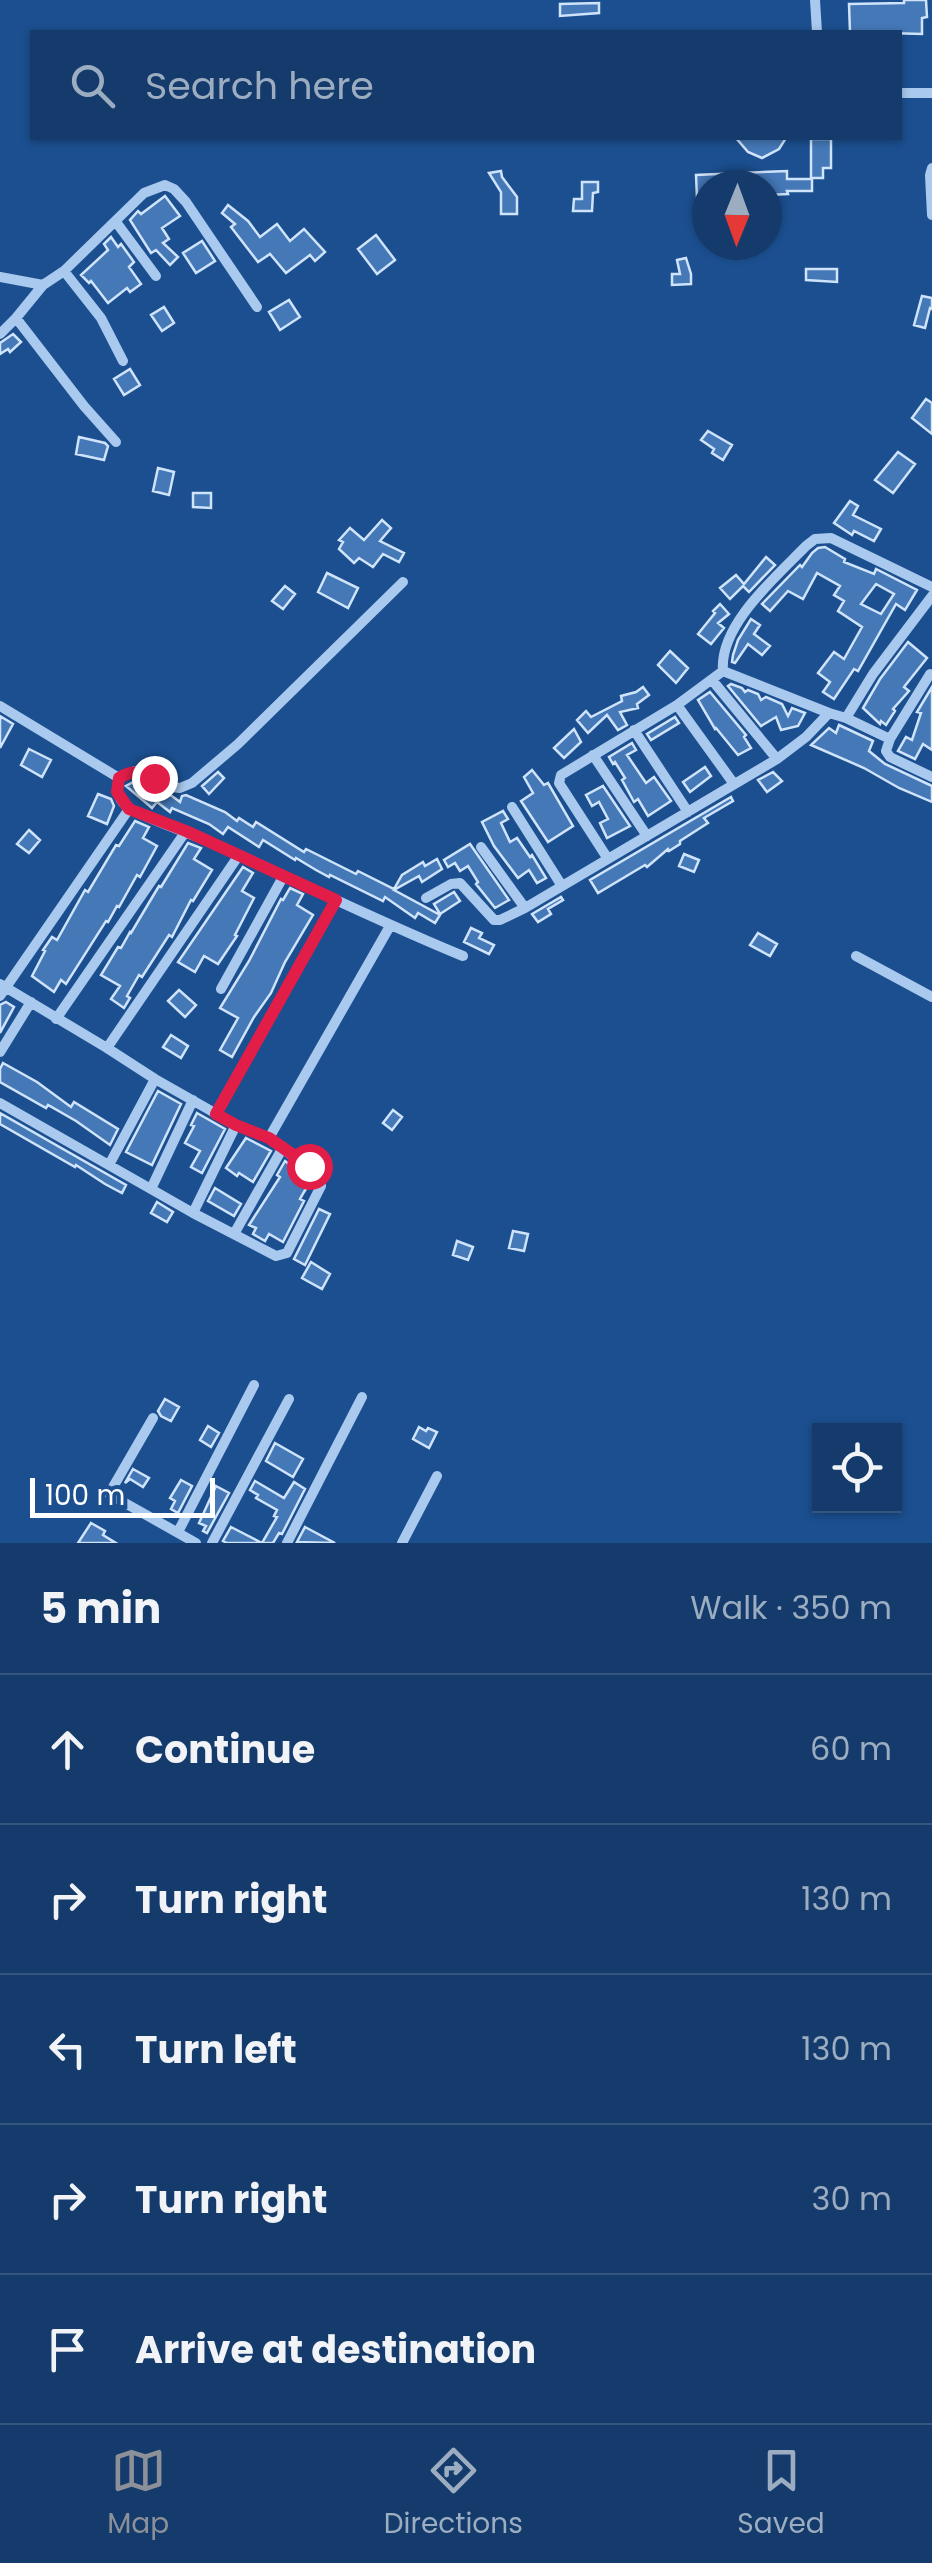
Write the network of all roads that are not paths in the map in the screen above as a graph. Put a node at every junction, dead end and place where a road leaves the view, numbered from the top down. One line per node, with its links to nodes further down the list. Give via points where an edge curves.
1 (815, 0): 2 (street)
2 (817, 30)
3 (902, 94): 4 (street)
4 (932, 94)
5 (932, 168): 6 (street)
6 (932, 215)
7 (116, 222): 8 (street); 9 (street); 12 (street, via 144,192 174,189)
8 (64, 270): 11 (street); 15 (street, via 101,318)
9 (156, 276)
10 (0, 277): 11 (street)
11 (43, 285): 13 (street)
12 (257, 307)
13 (16, 318): 14 (street); 16 (street)
14 (0, 334)
15 (122, 361)
16 (116, 442)
17 (403, 582): 32 (street, via 192,784 172,786 135,771)
18 (932, 587): 20 (street, via 831,538 815,539 746,611 724,655)
19 (932, 596): 26 (street)
20 (723, 672): 22 (street); 25 (street)
21 (930, 674): 28 (street)
22 (712, 680): 23 (street); 30 (street)
23 (677, 705): 27 (street); 33 (street)
24 (0, 706): 32 (street)
25 (829, 713): 26 (street); 30 (street)
26 (846, 718): 28 (street)
27 (634, 730): 29 (street); 36 (street)
28 (890, 739): 31 (street, via 890,758)
29 (593, 755): 38 (street); 41 (street, via 559,783)
30 (777, 759): 33 (street)
31 (932, 777)
32 (119, 778): 35 (street, via 117,792)
33 (734, 784): 36 (street)
34 (512, 808): 43 (street)
35 (129, 809): 37 (street); 50 (street)
36 (688, 812): 38 (street)
37 (186, 831): 40 (street); 54 (street)
38 (647, 836): 41 (street)
39 (481, 847): 46 (street)
40 (239, 855): 42 (street); 55 (street)
41 (608, 859): 43 (street)
42 (283, 876): 45 (street); 51 (street)
43 (562, 886): 46 (street)
44 (426, 898): 46 (street, via 460,883 494,920)
45 (336, 900): 47 (street); 60 (street)
46 (525, 908)
47 (390, 926): 48 (street); 62 (street)
48 (463, 956)
49 (856, 956): 52 (street)
50 (2, 989): 53 (street)
51 (221, 989)
52 (932, 997)
53 (32, 1002): 54 (street); 56 (street)
54 (56, 1019): 55 (street)
55 (107, 1048): 57 (street)
56 (0, 1052)
57 (155, 1080): 58 (street); 64 (street)
58 (193, 1100): 60 (street); 65 (street)
59 (0, 1102): 64 (street)
60 (216, 1114): 61 (street)
61 (236, 1125): 62 (street); 66 (street)
62 (269, 1138): 63 (street)
63 (282, 1148): 67 (street); 67 (street, via 309,1166 321,1184 287,1254 271,1255)
64 (109, 1165): 65 (street)
65 (151, 1189): 66 (street)
66 (193, 1213): 67 (street)
67 (234, 1234)
68 (254, 1385): 73 (street)
69 (362, 1397): 76 (street)
70 (288, 1399): 75 (street)
71 (153, 1418): 73 (street, via 109,1494)
72 (437, 1476): 77 (street)
73 (178, 1532): 74 (street)
74 (196, 1543)
75 (212, 1543)
76 (287, 1543)
77 (402, 1543)

